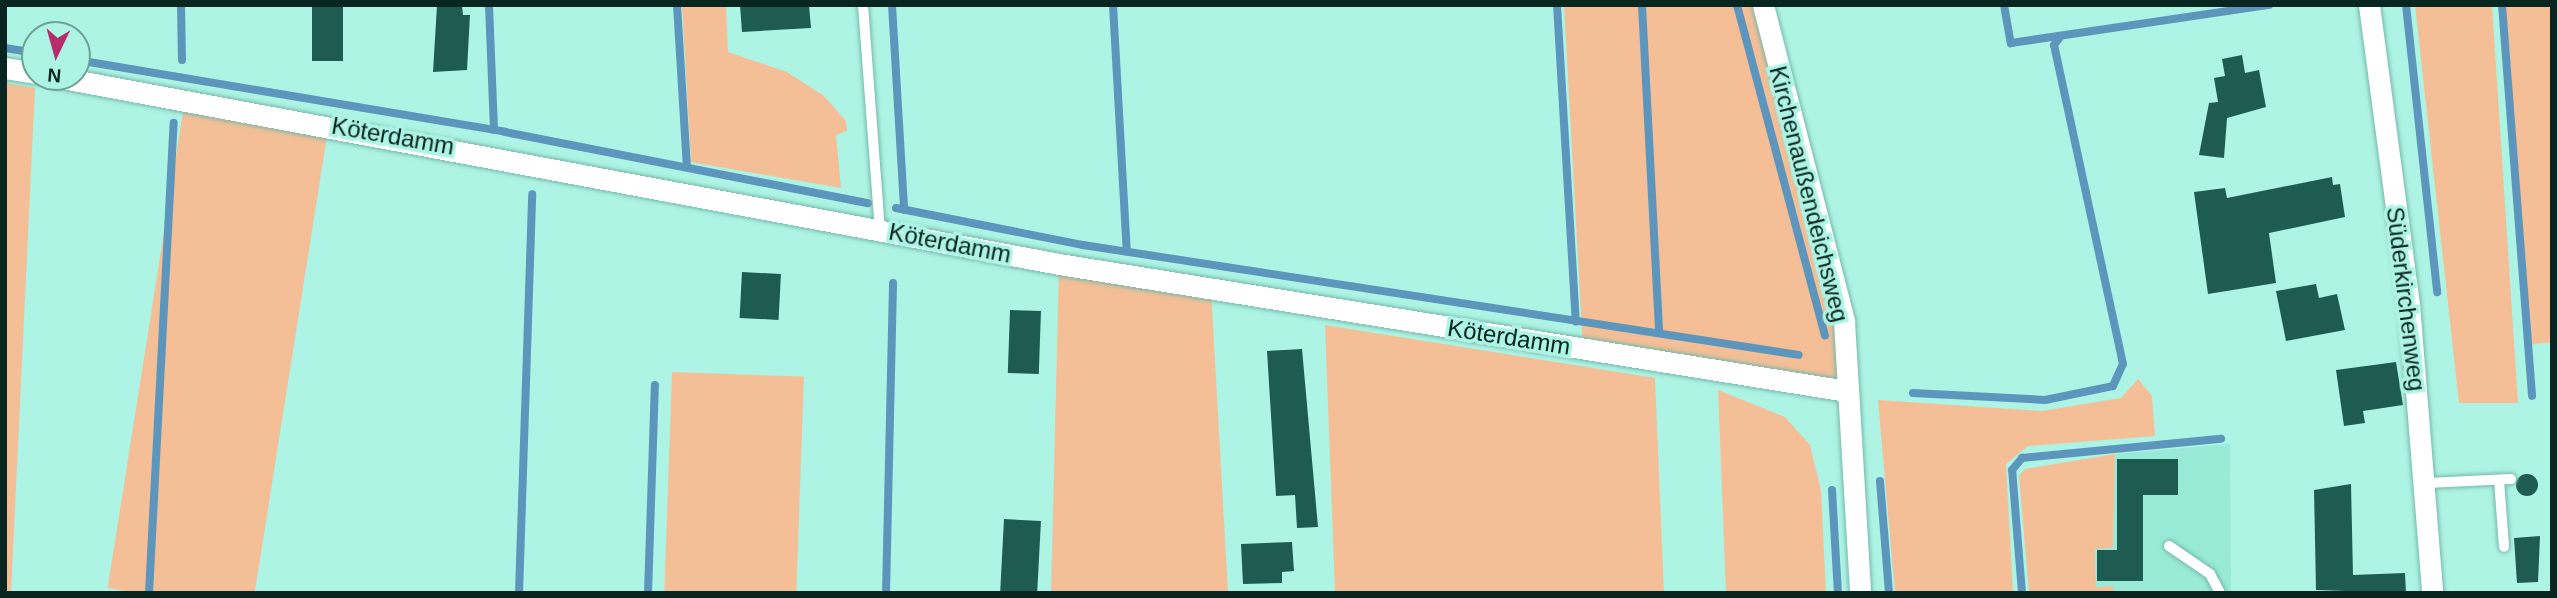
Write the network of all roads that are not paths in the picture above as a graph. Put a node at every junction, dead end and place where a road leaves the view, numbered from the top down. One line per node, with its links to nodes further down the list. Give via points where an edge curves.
1 (863, 5): 5 (lane)
2 (1763, 5): 6 (street, Kirchenaußendeichsweg, via 1844,321)
3 (2369, 5): 7 (street, Süderkirchenweg)
4 (91, 83): 5 (street, Köterdamm)
5 (880, 229): 6 (street, Köterdamm)
6 (1847, 391): 10 (street, Kirchenaußendeichsweg)
7 (2427, 484): 9 (lane, via 2505,479); 12 (street, Süderkirchenweg)
8 (2169, 546): 11 (lane, via 2210,574)
9 (2504, 547)
10 (1860, 593)
11 (2220, 593)
12 (2432, 593)

